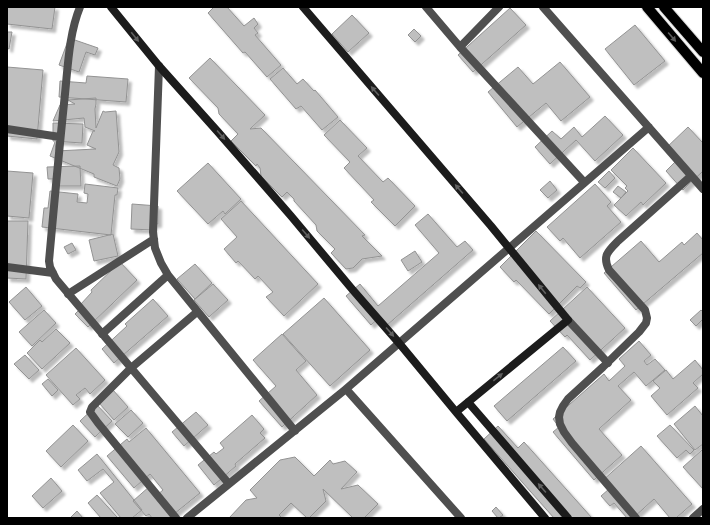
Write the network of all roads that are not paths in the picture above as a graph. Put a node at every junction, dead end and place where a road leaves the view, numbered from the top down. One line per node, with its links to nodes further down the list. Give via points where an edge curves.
1 (80, 7): 15 (street, via 70,45)
2 (111, 7): 11 (street, one-way to 11)
3 (303, 7): 20 (street, one-way to 3)
4 (426, 7): 9 (street)
5 (499, 7): 9 (street)
6 (543, 7): 13 (street)
7 (647, 7): 12 (main road, one-way to 12)
8 (664, 7): 10 (main road)
9 (460, 47): 17 (street)
10 (703, 52)
11 (159, 66): 19 (street); 28 (street, one-way to 28)
12 (703, 73)
13 (649, 127): 16 (street); 17 (street)
14 (7, 129): 15 (street)
15 (60, 137): 22 (street, via 49,261)
16 (691, 176): 18 (street); 29 (street, via 608,252 606,262 609,270 645,310 647,318 639,332)
17 (584, 182): 20 (street)
18 (703, 189)
19 (154, 238): 23 (street, via 155,248); 24 (street)
20 (509, 248): 26 (street, one-way to 20); 28 (street)
21 (7, 266): 22 (street)
22 (53, 273): 24 (street)
23 (168, 275): 25 (street); 27 (street)
24 (68, 294): 27 (street)
25 (197, 312): 30 (street); 34 (street)
26 (568, 320): 29 (street); 32 (street, one-way to 26)
27 (102, 334): 30 (street)
28 (399, 343): 31 (street); 33 (street)
29 (608, 363): 42 (street, via 568,399 560,412 560,424 572,443)
30 (131, 368): 35 (street); 37 (street, via 90,412)
31 (346, 389): 34 (street); 39 (street)
32 (468, 402): 33 (street); 41 (street, one-way to 32)
33 (456, 412): 40 (street)
34 (295, 431): 35 (street)
35 (229, 484): 38 (street)
36 (703, 509): 43 (street)
37 (176, 518)
38 (187, 518)
39 (461, 518)
40 (545, 518)
41 (568, 518)
42 (636, 518)
43 (693, 518)

